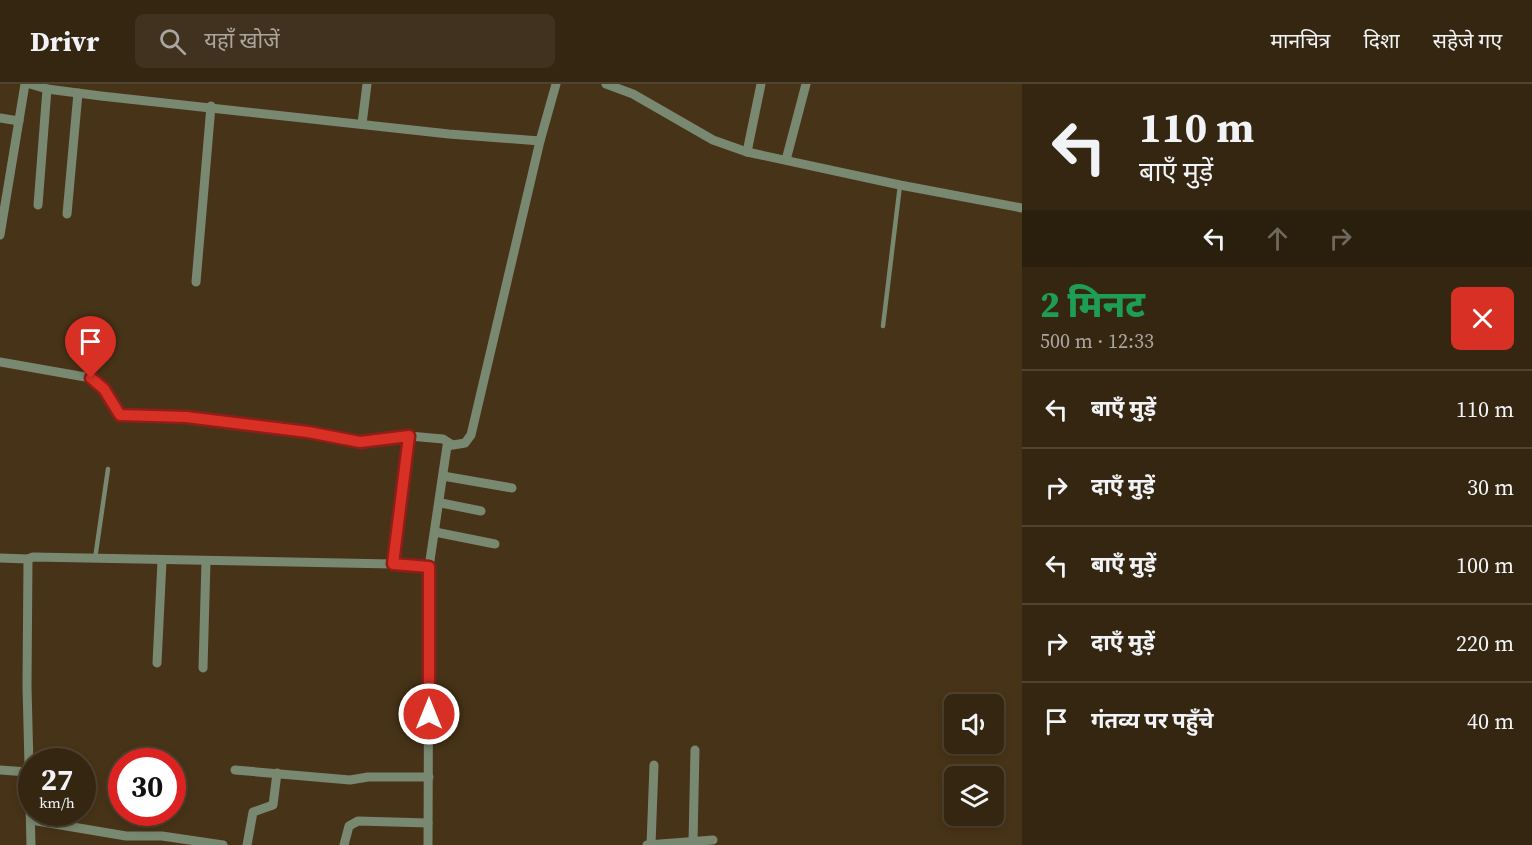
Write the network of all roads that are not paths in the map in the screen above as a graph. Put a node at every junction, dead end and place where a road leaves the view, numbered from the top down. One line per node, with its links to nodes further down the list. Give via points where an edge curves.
1 (25, 84): 14 (street)
2 (30, 84): 9 (street)
3 (367, 84): 15 (street)
4 (556, 84): 16 (street)
5 (606, 84): 11 (street)
6 (639, 84): 11 (street)
7 (760, 84): 17 (street)
8 (806, 84): 18 (street)
9 (47, 89): 10 (street); 20 (street)
10 (78, 93): 12 (street); 22 (street)
11 (635, 95): 17 (street, via 713,140)
12 (211, 106): 15 (street); 24 (street)
13 (0, 118): 14 (street)
14 (20, 121): 23 (street)
15 (362, 124): 16 (street)
16 (540, 141): 28 (street, via 471,435 465,443)
17 (747, 152): 18 (street)
18 (786, 160): 19 (street)
19 (900, 185): 21 (street); 25 (lane)
20 (38, 205)
21 (1022, 208)
22 (67, 214)
23 (0, 235)
24 (196, 282)
25 (883, 326)
26 (0, 362): 27 (street, via 91,378 104,389 120,415 186,417 299,430 360,442)
27 (409, 436): 28 (street, via 443,439); 41 (street)
28 (451, 444): 30 (street, via 447,447)
29 (108, 470): 38 (lane)
30 (443, 476): 31 (street); 32 (street)
31 (513, 488)
32 (441, 503): 33 (street); 34 (street)
33 (481, 511)
34 (435, 532): 35 (street); 42 (street)
35 (495, 544)
36 (0, 558): 37 (street)
37 (27, 559): 38 (street); 45 (street)
38 (95, 559): 39 (street)
39 (162, 561): 40 (street); 43 (street)
40 (206, 561): 41 (street); 44 (street)
41 (393, 564): 42 (street)
42 (429, 567): 52 (street)
43 (157, 663)
44 (202, 668)
45 (28, 748)
46 (695, 750): 57 (street)
47 (654, 765): 63 (street)
48 (0, 770): 50 (street)
49 (235, 770): 51 (street)
50 (18, 771)
51 (277, 773): 52 (street, via 350,780); 60 (street, via 273,805 253,812)
52 (429, 777): 53 (street)
53 (428, 823): 61 (street, via 358,820 348,826); 62 (street)
54 (31, 826): 58 (street)
55 (67, 826): 59 (street)
56 (713, 840): 57 (street)
57 (693, 842): 63 (street)
58 (31, 845)
59 (223, 845)
60 (247, 845)
61 (344, 845)
62 (428, 845)
63 (649, 845)

